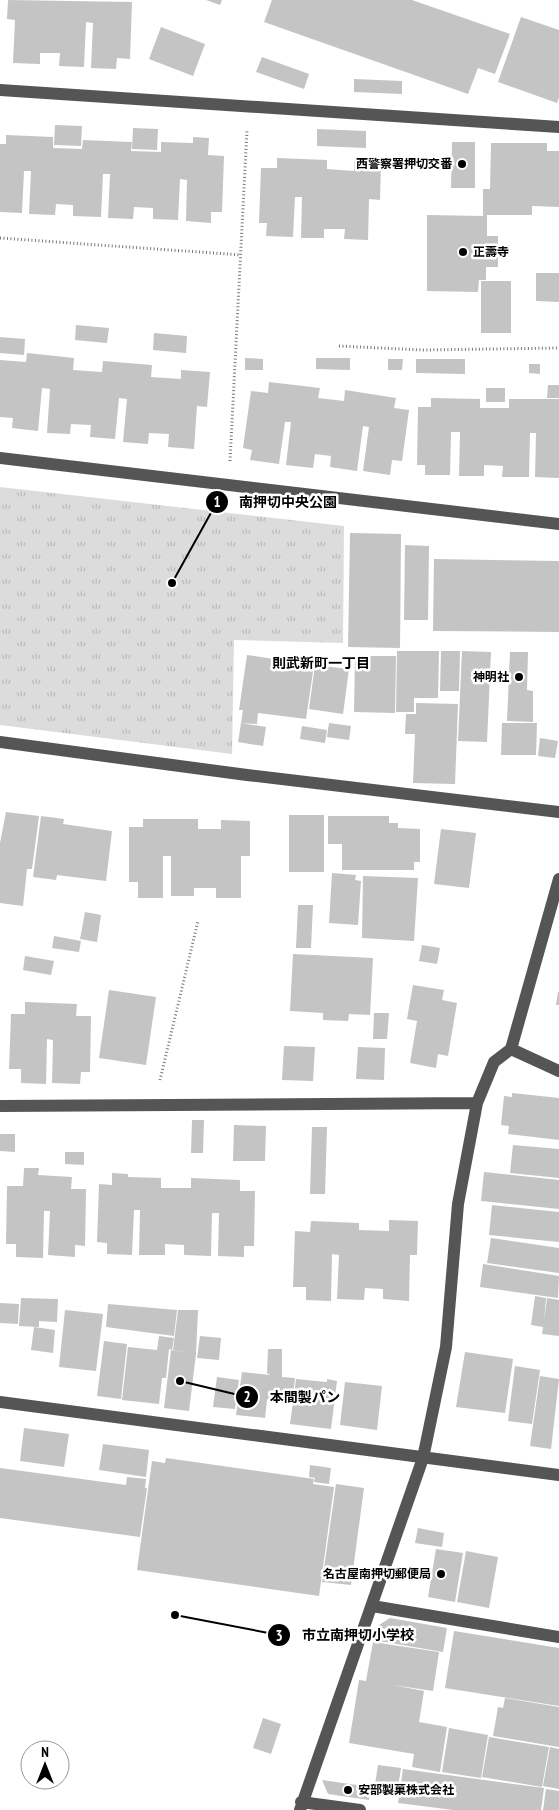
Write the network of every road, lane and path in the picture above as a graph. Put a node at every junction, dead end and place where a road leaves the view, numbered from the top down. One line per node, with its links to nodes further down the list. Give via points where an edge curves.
1 (0, 90): 2 (street)
2 (248, 105): 3 (street); 5 (path)
3 (559, 127)
4 (0, 238): 5 (path)
5 (241, 255): 9 (path)
6 (339, 346): 7 (path, via 423,350)
7 (559, 348)
8 (0, 458): 9 (street)
9 (229, 485): 10 (street)
10 (559, 524)
11 (0, 742): 12 (street)
12 (559, 812)
13 (559, 879): 15 (street)
14 (198, 920): 18 (path)
15 (511, 1049): 16 (street); 17 (street, via 494,1062)
16 (559, 1071)
17 (477, 1103): 18 (street); 21 (street, via 458,1204 446,1347)
18 (154, 1105): 19 (street)
19 (0, 1106)
20 (0, 1402): 21 (street)
21 (423, 1458): 22 (street); 23 (street)
22 (559, 1476)
23 (372, 1606): 24 (street); 25 (street)
24 (559, 1637)
25 (301, 1806): 26 (street)
26 (360, 1810)

